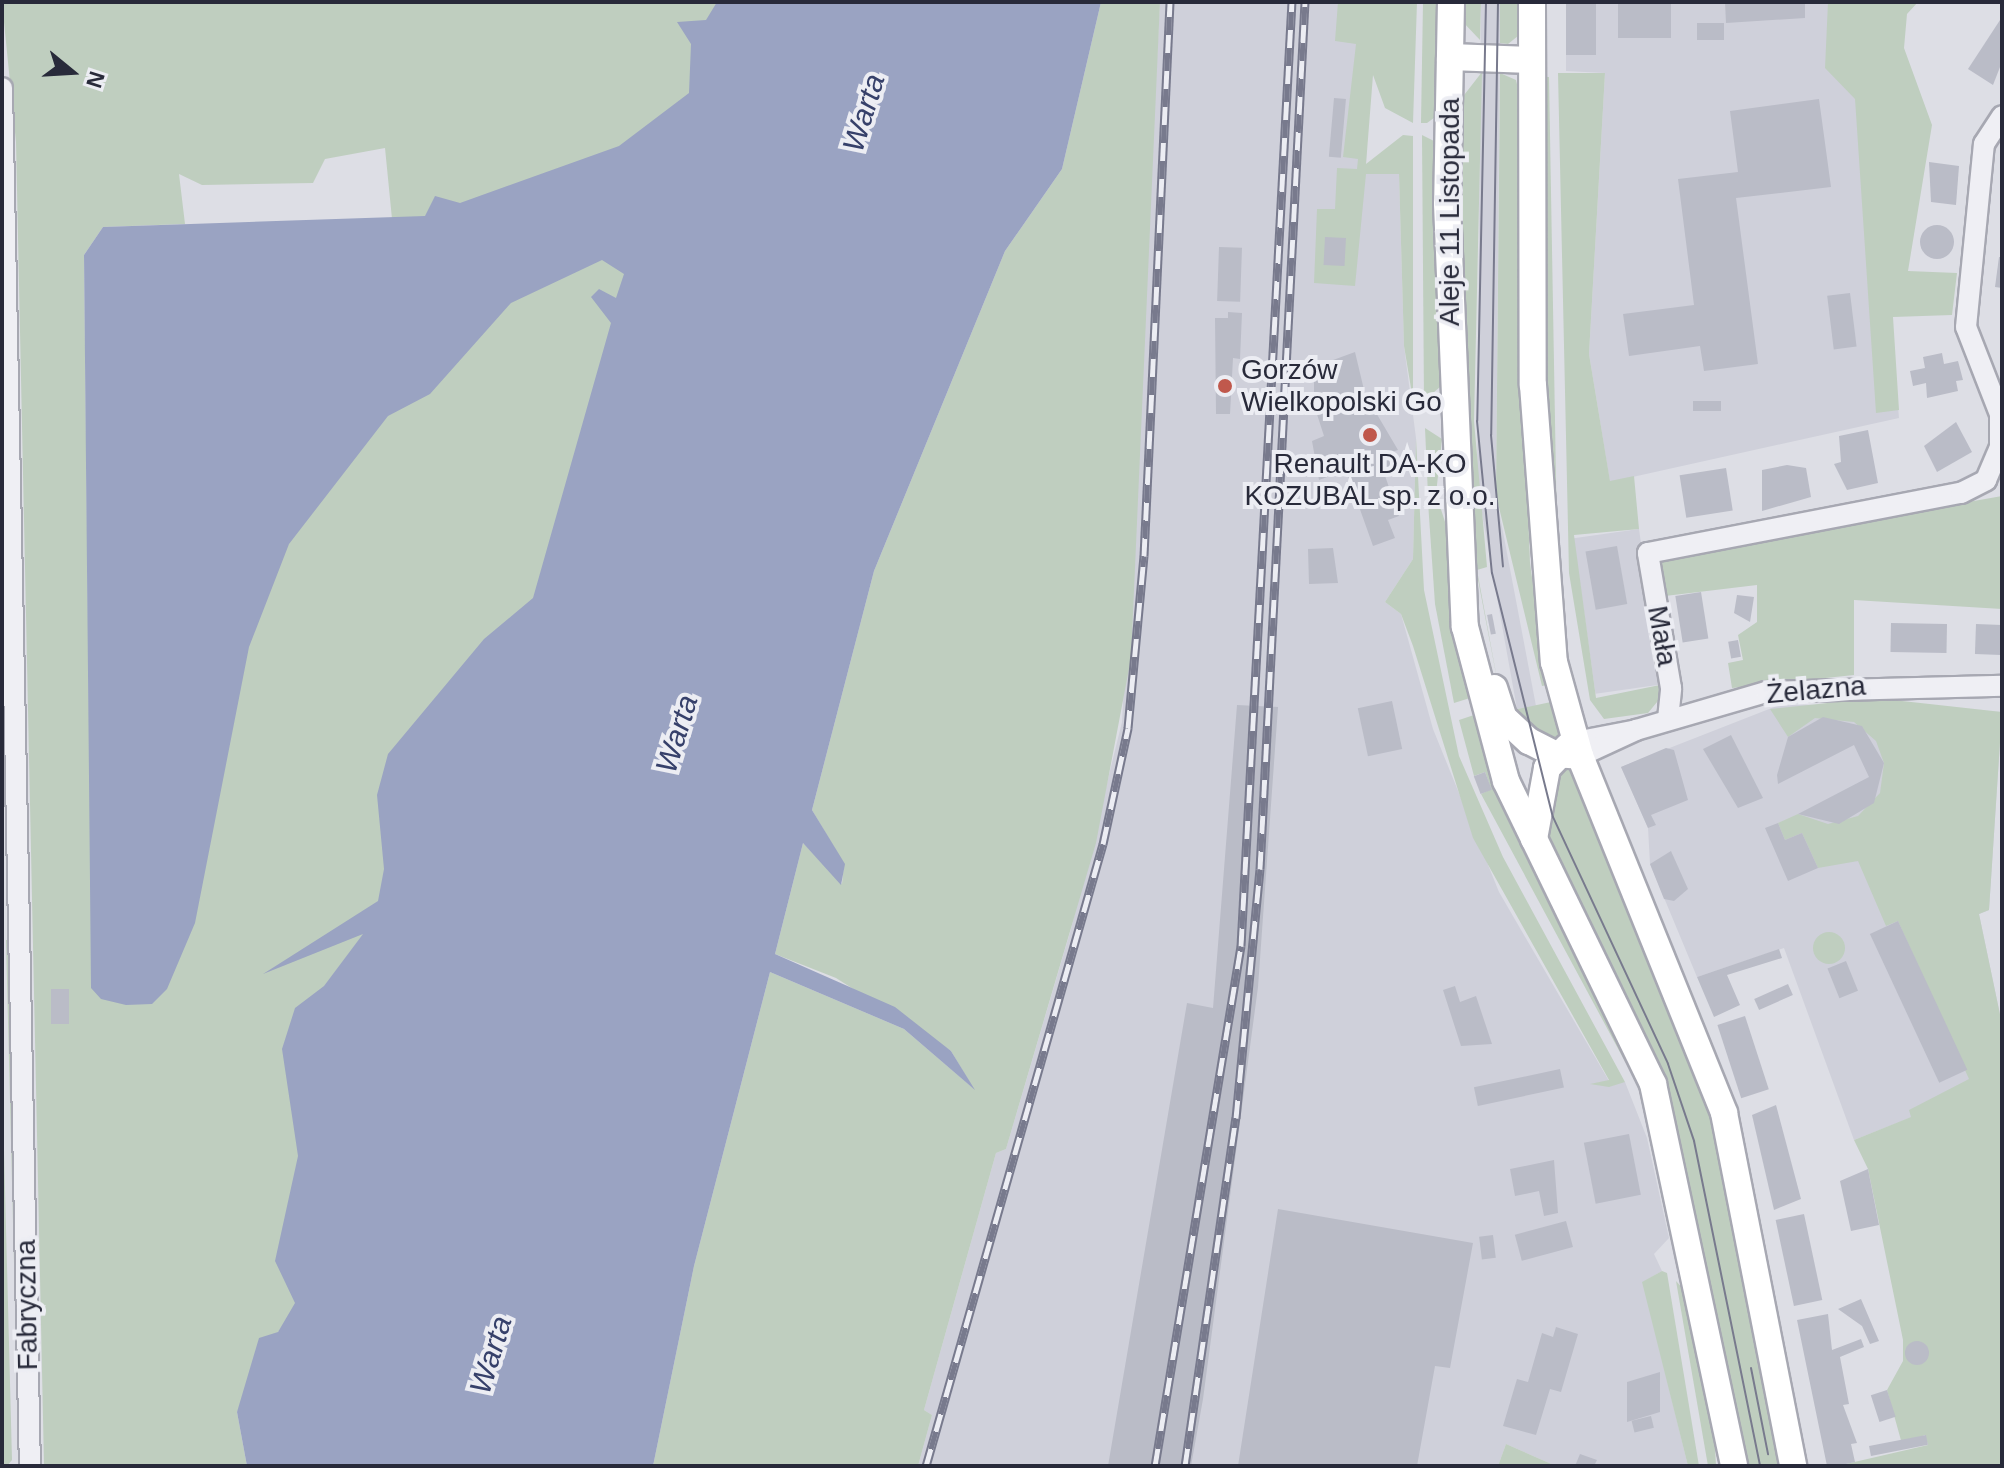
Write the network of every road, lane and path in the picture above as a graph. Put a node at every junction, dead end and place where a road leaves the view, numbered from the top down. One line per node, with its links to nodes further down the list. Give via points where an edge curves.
1 (1451, 2): 3 (main road, Aleje 11 Listopada)
2 (1532, 2): 4 (main road)
3 (1450, 57): 4 (main road); 7 (main road, Aleje 11 Listopada, via 1447,204)
4 (1531, 60): 10 (main road, via 1542,573)
5 (2, 88): 12 (street, Fabryczna)
6 (2002, 116): 9 (street, Mała, via 1984,144 1966,327 2000,414 2000,447 1986,480 1961,493 1648,553 1671,688)
7 (1463, 583): 10 (main road, via 1504,718); 11 (main road, Aleje 11 Listopada, via 1483,709)
8 (2002, 686): 9 (street, Żelazna, via 1766,692)
9 (1668, 719): 10 (street, Żelazna)
10 (1570, 751): 11 (main road); 14 (main road, via 1724,1113)
11 (1533, 843): 13 (main road, Aleje 11 Listopada, via 1621,1006 1653,1084)
12 (30, 1466)
13 (1734, 1466)
14 (1793, 1466)

